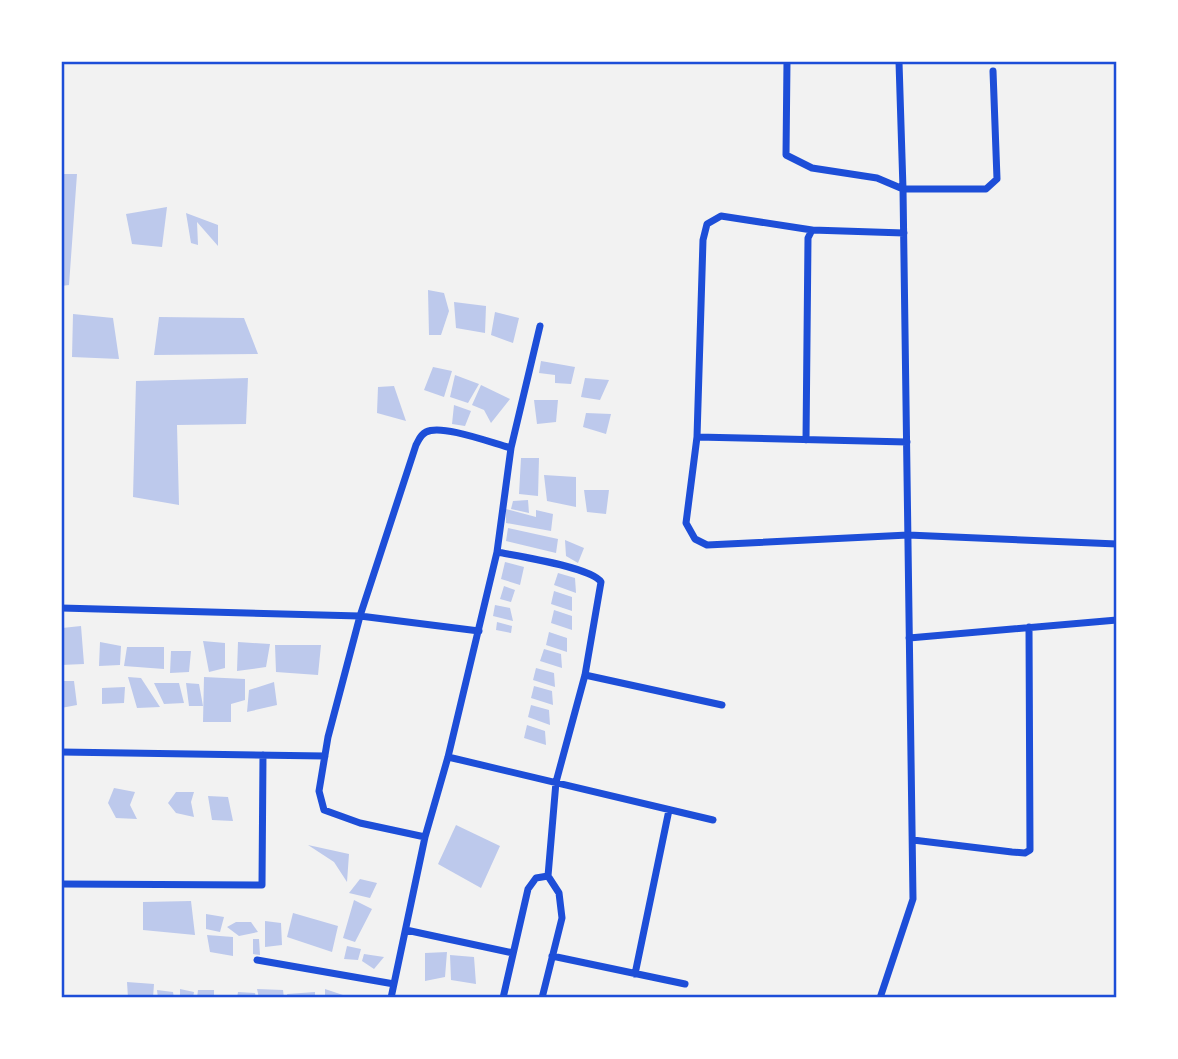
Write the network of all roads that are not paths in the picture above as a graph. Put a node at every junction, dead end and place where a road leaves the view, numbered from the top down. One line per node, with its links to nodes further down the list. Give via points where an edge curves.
1 (787, 61): 4 (street, via 786,155 812,168 877,178)
2 (899, 62): 4 (street)
3 (993, 71): 4 (street, via 997,179 986,189)
4 (903, 188): 6 (street)
5 (812, 230): 6 (street); 8 (street, via 721,216 707,224); 9 (street, via 808,238)
6 (904, 233): 10 (street)
7 (540, 326): 11 (street)
8 (697, 437): 9 (street); 12 (street, via 686,523 695,539 707,545)
9 (806, 440): 10 (street)
10 (907, 442): 12 (street)
11 (511, 448): 14 (street); 16 (street, via 442,430 421,435)
12 (908, 535): 13 (street); 20 (street)
13 (1117, 544)
14 (497, 552): 19 (street); 21 (street, via 574,568 599,578 601,589)
15 (61, 608): 16 (street)
16 (360, 616): 19 (street); 25 (street)
17 (1117, 620): 18 (street)
18 (1029, 627): 20 (street); 31 (street, via 1030,850 1012,852)
19 (479, 631): 26 (street)
20 (909, 638): 31 (street)
21 (585, 675): 22 (street); 27 (street)
22 (722, 705)
23 (61, 752): 24 (street)
24 (263, 755): 25 (street); 33 (street, via 262,885)
25 (325, 756): 30 (street, via 319,791 324,810)
26 (448, 757): 27 (street); 30 (street)
27 (556, 782): 28 (street); 32 (street)
28 (669, 810): 29 (street); 38 (street)
29 (713, 820)
30 (425, 837): 34 (street)
31 (913, 840): 44 (street, via 913,899)
32 (548, 876): 35 (street, via 536,878 528,889); 36 (street, via 559,893 562,918)
33 (61, 884)
34 (406, 930): 35 (street); 39 (street)
35 (513, 953): 42 (street)
36 (552, 956): 38 (street); 43 (street)
37 (257, 960): 39 (street)
38 (635, 974): 40 (street)
39 (394, 984): 41 (street)
40 (685, 984)
41 (391, 998)
42 (503, 998)
43 (542, 998)
44 (880, 998)

